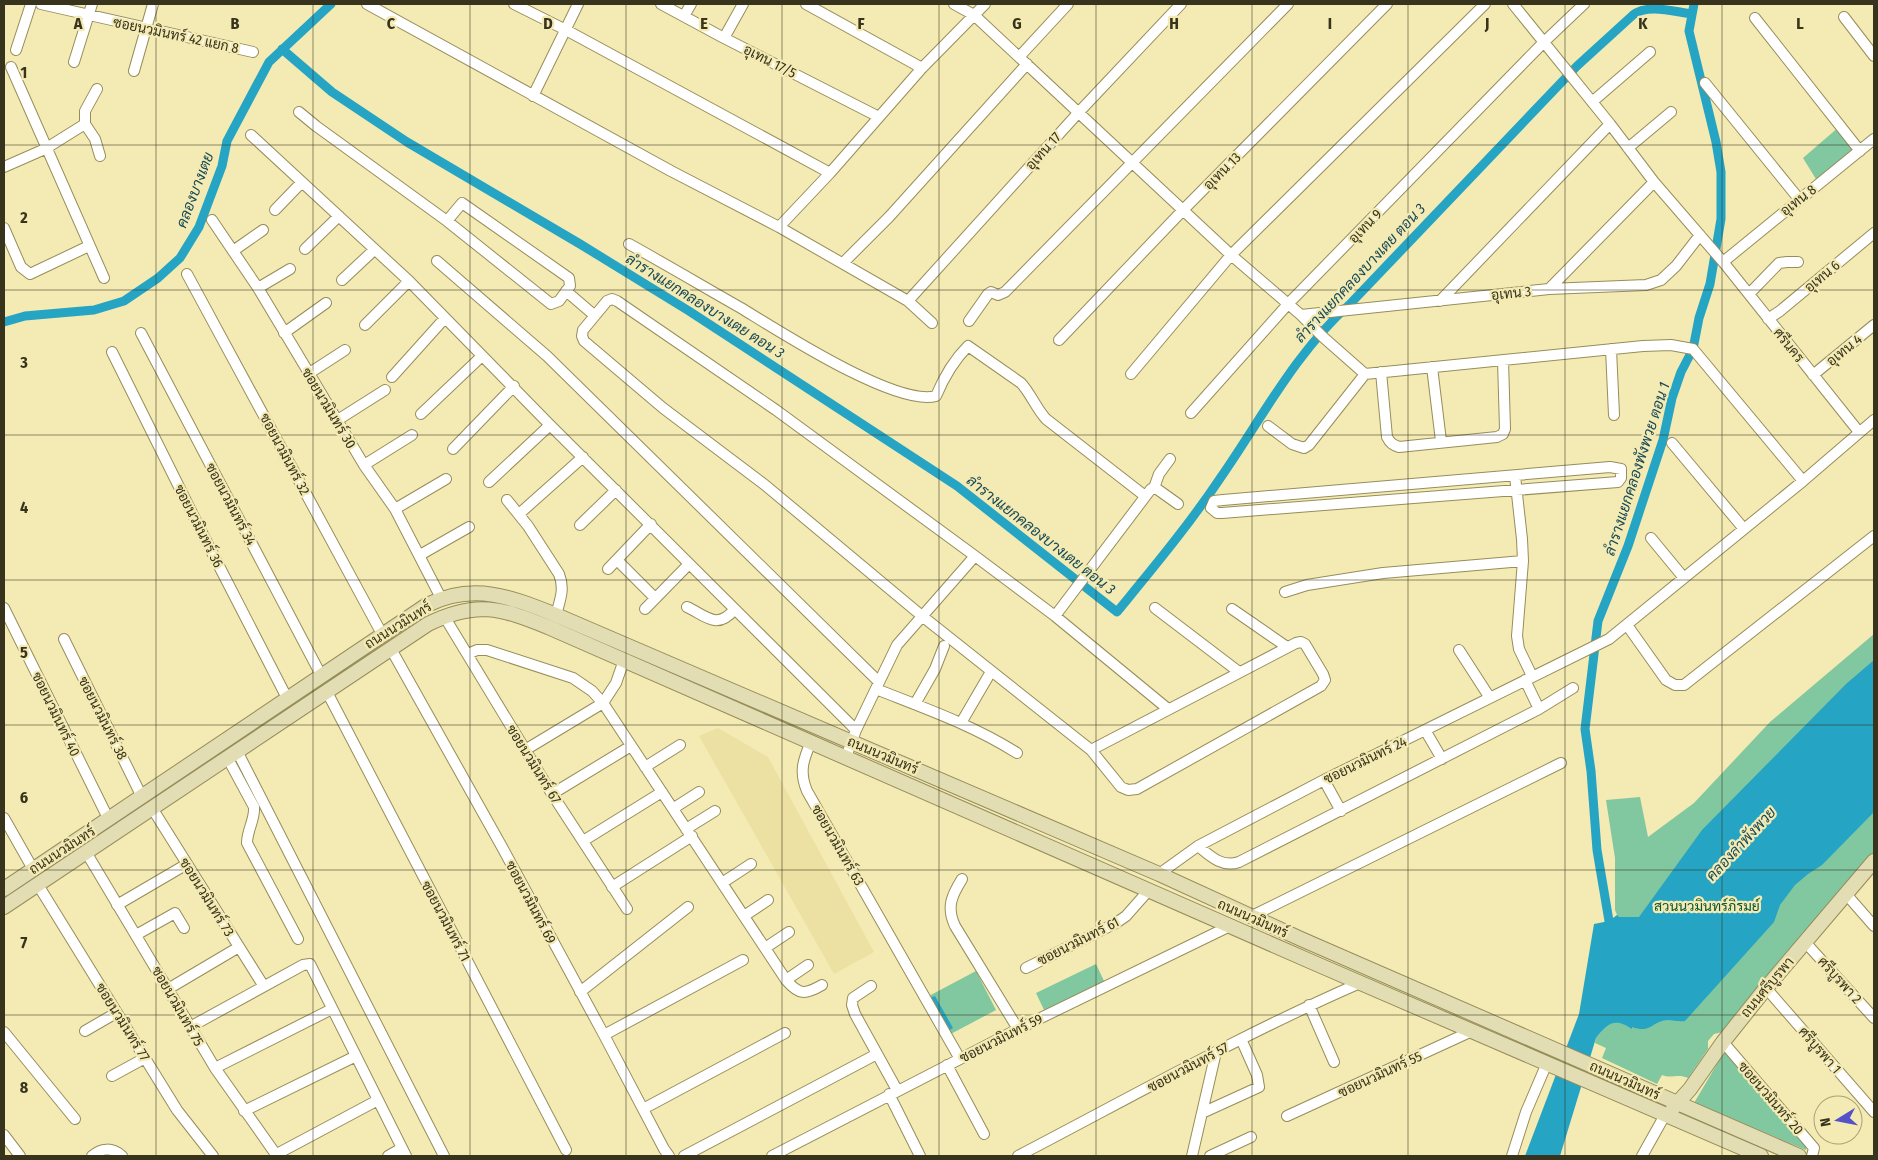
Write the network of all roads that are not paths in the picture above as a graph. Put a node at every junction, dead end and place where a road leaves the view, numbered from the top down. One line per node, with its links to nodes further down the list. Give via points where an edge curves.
1 (31, 4): 30 (street)
2 (41, 4): 21 (street, ซอยนวมินทร์ 42 แยก 8)
3 (92, 4): 21 (street)
4 (153, 4): 26 (street)
5 (367, 4): 42 (street)
6 (514, 4): 27 (street)
7 (578, 4): 27 (street)
8 (661, 4): 23 (street, อุเทน 17/5)
9 (691, 4): 23 (street)
10 (744, 4): 28 (street)
11 (806, 4): 38 (street)
12 (954, 4): 22 (street)
13 (985, 4): 22 (street)
14 (1068, 4): 34 (street)
15 (1181, 4): 45 (street, อุเทน 17)
16 (1288, 4): 56 (street)
17 (1387, 4): 62 (street, อุเทน 13)
18 (1485, 4): 77 (street)
19 (1513, 4): 29 (street, ศรีนคร)
20 (1584, 4): 29 (street, อุเทน 9)
21 (88, 15): 26 (street, ซอยนวมินทร์ 42 แยก 8); 35 (street)
22 (974, 15): 34 (street); 38 (street)
23 (684, 16): 28 (street, อุเทน 17/5)
24 (1844, 16): 33 (street)
25 (1755, 18): 54 (street)
26 (146, 28): 31 (street, ซอยนวมินทร์ 42 แยก 8); 39 (street)
27 (566, 30): 42 (street); 58 (street)
28 (724, 38): 47 (street, อุเทน 17/5)
29 (1544, 42): 43 (street, ศรีนคร); 94 (street, อุเทน 9)
30 (16, 50)
31 (253, 52)
32 (1650, 52): 43 (street)
33 (1874, 56)
34 (1019, 57): 36 (street)
35 (74, 62)
36 (1027, 64): 45 (street); 81 (street, via 889,217)
37 (11, 67): 53 (street)
38 (922, 68): 47 (street)
39 (134, 71)
40 (1705, 83): 61 (street)
41 (97, 89): 48 (street, via 85,111)
42 (533, 96): 67 (street)
43 (1592, 102): 49 (street, ศรีนคร)
44 (299, 112): 66 (street)
45 (1079, 112): 56 (street); 91 (street, อุเทน 17)
46 (1671, 112): 52 (street)
47 (879, 117): 58 (street)
48 (85, 124): 53 (street); 55 (street)
49 (1610, 124): 52 (street, ศรีนคร); 92 (street)
50 (251, 135): 59 (street)
51 (1874, 139): 54 (street, อุเทน 8)
52 (1628, 148): 60 (street, ศรีนคร)
53 (45, 149): 57 (street); 73 (street)
54 (1860, 151): 61 (street, อุเทน 8)
55 (100, 156)
56 (1133, 161): 62 (street); 99 (street, via 1005,292 998,296 991,292 988,294)
57 (4, 167)
58 (830, 173): 67 (street)
59 (302, 182): 63 (street); 64 (street)
60 (1654, 182): 71 (street, ศรีนคร); 88 (street)
61 (1799, 199): 78 (street, อุเทน 8)
62 (1184, 209): 77 (street); 105 (street, อุเทน 13)
63 (275, 210)
64 (339, 216): 74 (street); 75 (street)
65 (212, 220): 76 (street, ซอยนวมินทร์ 30)
66 (447, 221): 89 (street, via 551,304 559,301); 89 (street, via 462,203 569,278 570,286)
67 (779, 226): 81 (street)
68 (4, 228): 73 (street, via 21,267 30,274)
69 (263, 230): 76 (street)
70 (1874, 233): 98 (street, อุเทน 6)
71 (1701, 236): 78 (street, ศรีนคร); 88 (street, อุเทน 3, via 1661,280 1626,287)
72 (629, 244): 142 (street, via 830,361 900,392 919,397 936,396 950,368 968,346 1027,389 1046,419)
73 (89, 246): 84 (street)
74 (304, 249)
75 (374, 250): 85 (street); 86 (street)
76 (233, 251): 87 (street, ซอยนวมินทร์ 30)
77 (1231, 255): 94 (street); 114 (street)
78 (1721, 260): 90 (street, ศรีนคร)
79 (437, 261): 186 (street, via 547,356)
80 (1798, 262): 90 (street, via 1779,263)
81 (843, 263): 91 (street)
82 (290, 269): 87 (street)
83 (187, 274): 174 (street, ซอยนวมินทร์ 32)
84 (104, 278)
85 (342, 280)
86 (409, 280): 97 (street); 101 (street)
87 (258, 288): 104 (street, ซอยนวมินทร์ 30)
88 (1549, 289): 92 (street, อุเทน 3)
89 (566, 291): 95 (street)
90 (1749, 294): 98 (street, ศรีนคร)
91 (908, 301): 100 (street)
92 (1440, 301): 96 (street, อุเทน 3)
93 (326, 303): 104 (street)
94 (1288, 304): 96 (street); 120 (street, อุเทน 9)
95 (594, 315): 154 (street, via 607,301 617,301 776,410); 171 (street, via 583,330 584,341)
96 (1301, 315): 115 (street)
97 (445, 318): 109 (street); 117 (street)
98 (1768, 318): 116 (street, ศรีนคร)
99 (969, 321)
100 (932, 323)
101 (365, 325)
102 (1874, 325): 116 (street, อุเทน 4)
103 (141, 333): 183 (street, ซอยนวมินทร์ 34)
104 (284, 333): 113 (street, ซอยนวมินทร์ 30)
105 (1059, 340)
106 (1611, 349): 110 (street); 122 (street); 137 (street, via 1673,345 1691,348)
107 (345, 350): 113 (street)
108 (112, 352): 189 (street, ซอยนวมินทร์ 36)
109 (482, 356): 118 (street); 121 (street)
110 (1503, 360): 111 (street); 129 (street, via 1503,434)
111 (1432, 367): 112 (street); 129 (street)
112 (1381, 372): 115 (street); 129 (street, via 1390,442 1399,447)
113 (308, 374): 124 (street, ซอยนวมินทร์ 30)
114 (1131, 374)
115 (1365, 374): 126 (street, via 1304,448 1292,444)
116 (1813, 375): 127 (street, ศรีนคร)
117 (392, 378)
118 (514, 386): 125 (street); 131 (street)
119 (385, 390): 124 (street)
120 (1191, 413)
121 (422, 414)
122 (1614, 415)
123 (1874, 420): 127 (street, ซอยนวมินทร์ 24)
124 (336, 421): 134 (street, ซอยนวมินทร์ 30)
125 (550, 425): 132 (street); 138 (street)
126 (1268, 426)
127 (1859, 432): 137 (street, ซอยนวมินทร์ 24)
128 (412, 436): 134 (street)
129 (1442, 441)
130 (1672, 443): 150 (street)
131 (454, 449)
132 (583, 457): 140 (street); 146 (street)
133 (1170, 459): 139 (street)
134 (364, 466): 145 (street, ซอยนวมินทร์ 30)
135 (1515, 476): 141 (street); 141 (street, via 1610,467 1617,467 1622,473 1618,482); 141 (street, via 1223,500 1214,501 1212,508 1222,513)
136 (446, 479): 145 (street)
137 (1803, 481): 150 (street, ซอยนวมินทร์ 24)
138 (490, 482)
139 (1154, 488): 142 (street); 144 (street)
140 (616, 490): 147 (street); 148 (street)
141 (1517, 491): 156 (street)
142 (1146, 496): 172 (street)
143 (507, 500): 146 (street)
144 (1178, 504)
145 (395, 509): 153 (street, ซอยนวมินทร์ 30)
146 (519, 514): 169 (street, via 562,582 563,591)
147 (580, 524)
148 (651, 524): 155 (street); 157 (street)
149 (469, 527): 153 (street)
150 (1744, 529): 159 (street, ซอยนวมินทร์ 24)
151 (1874, 536): 173 (street, via 1684,685 1674,685 1666,680)
152 (1652, 538): 159 (street)
153 (420, 555): 161 (street, ซอยนวมินทร์ 30)
154 (975, 556): 171 (street); 172 (street)
155 (617, 560): 158 (street); 162 (street)
156 (1523, 561): 160 (street, via 1383,573 1307,585); 185 (street, via 1517,636)
157 (688, 564): 162 (street); 168 (street)
158 (608, 568)
159 (1684, 578): 173 (street, ซอยนวมินทร์ 24)
160 (1285, 592)
161 (441, 598): 169 (main road, ถนนนวมินทร์, via 472,592 490,593); 174 (main road, ถนนนวมินทร์)
162 (655, 598): 166 (street)
163 (687, 607): 168 (street, via 715,621 727,619)
164 (4, 608): 219 (street, ซอยนวมินทร์ 40)
165 (1155, 608): 182 (street)
166 (645, 609)
167 (1232, 609): 177 (street)
168 (734, 610): 197 (street)
169 (556, 614): 197 (main road, ถนนนวมินทร์)
170 (444, 616): 178 (main road, ถนนนวมินทร์); 180 (street, ซอยนวมินทร์ 67); 181 (main road, ถนนนวมินทร์, via 474,609 506,611)
171 (922, 616): 186 (street, via 897,645); 202 (street)
172 (1055, 616): 193 (street)
173 (1627, 625): 185 (street, ซอยนวมินทร์ 24, via 1609,639)
174 (382, 634): 183 (main road, ถนนนวมินทร์)
175 (64, 639): 213 (street, ซอยนวมินทร์ 38)
176 (944, 646): 192 (street)
177 (1287, 647): 182 (street); 202 (street, via 1301,642 1305,644 1323,674 1325,680 1321,686 1137,789 1121,787)
178 (391, 649): 188 (main road, ถนนนวมินทร์); 262 (street, ซอยนวมินทร์ 69)
179 (1459, 650): 190 (street)
180 (468, 654): 191 (street, via 487,650 572,678); 201 (street, ซอยนวมินทร์ 67)
181 (624, 660): 191 (street, via 616,683); 198 (main road, ถนนนวมินทร์)
182 (1239, 672): 193 (street)
183 (321, 675): 189 (main road, ถนนนวมินทร์)
184 (989, 675): 195 (street)
185 (1528, 678): 190 (street, ซอยนวมินทร์ 24); 194 (street)
186 (877, 686): 192 (street); 197 (street)
187 (1573, 688): 194 (street)
188 (327, 692): 204 (main road, ถนนนวมินทร์); 299 (street, ซอยนวมินทร์ 71)
189 (287, 698): 213 (main road, ถนนนวมินทร์)
190 (1490, 698): 196 (street, ซอยนวมินทร์ 24)
191 (603, 703): 200 (street); 201 (street)
192 (915, 704): 195 (street)
193 (1168, 708): 202 (street)
194 (1539, 709): 206 (street)
195 (961, 724): 203 (street)
196 (1425, 730): 206 (street); 209 (street, ซอยนวมินทร์ 24)
197 (854, 736): 205 (street); 228 (main road, ถนนนวมินทร์)
198 (811, 742): 205 (main road, ถนนนวมินทร์); 280 (street, ซอยนวมินทร์ 63, via 802,771 804,783)
199 (680, 745): 208 (street)
200 (631, 746): 208 (street); 212 (street)
201 (525, 750): 212 (street, ซอยนวมินทร์ 67)
202 (1091, 750)
203 (1017, 753)
204 (232, 754): 214 (main road, ถนนนวมินทร์); 248 (street, via 254,807 247,843); 308 (street)
205 (846, 757): 234 (main road, ถนนนวมินทร์)
206 (1442, 759): 217 (street)
207 (1561, 764): 242 (street)
208 (646, 766): 210 (street)
209 (1324, 780): 217 (street); 222 (street, ซอยนวมินทร์ 24)
210 (662, 792): 215 (street); 221 (street)
211 (699, 792): 215 (street)
212 (552, 794): 221 (street, ซอยนวมินทร์ 67)
213 (142, 796): 219 (main road, ถนนนวมินทร์)
214 (152, 808): 223 (main road, ถนนนวมินทร์); 225 (street, ซอยนวมินทร์ 73)
215 (674, 808): 220 (street)
216 (714, 811): 220 (street)
217 (1341, 811): 222 (street, via 1231,865 1213,858)
218 (4, 818): 227 (street)
219 (108, 820): 227 (main road, ถนนนวมินทร์)
220 (689, 832): 230 (street); 232 (street)
221 (583, 841): 232 (street, ซอยนวมินทร์ 67)
222 (1198, 846): 228 (street, ซอยนวมินทร์ 24)
223 (86, 852): 231 (main road, ถนนนวมินทร์); 237 (street, ซอยนวมินทร์ 75)
224 (1874, 861): 235 (main road, ถนนศรีบูรพา)
225 (187, 864): 237 (street); 250 (street, ซอยนวมินทร์ 73)
226 (751, 864): 230 (street)
227 (33, 869): 233 (main road, ถนนนวมินทร์)
228 (1159, 874): 234 (main road); 242 (main road, ถนนนวมินทร์)
229 (962, 879): 268 (street, via 950,903 950,916)
230 (722, 883): 241 (street)
231 (38, 885): 238 (main road, ถนนนวมินทร์); 265 (street, ซอยนวมินทร์ 77)
232 (612, 886): 240 (street, ซอยนวมินทร์ 67)
233 (4, 890)
234 (1149, 890): 243 (main road, ถนนนวมินทร์); 254 (street, ซอยนวมินทร์ 61, via 1116,924)
235 (1846, 894): 244 (street); 249 (main road, ถนนศรีบูรพา)
236 (768, 900): 241 (street)
237 (117, 905): 247 (street, ซอยนวมินทร์ 75)
238 (4, 907)
239 (688, 907): 262 (street)
240 (627, 909)
241 (744, 916): 251 (street)
242 (1250, 916): 288 (main road, ถนนนวมินทร์)
243 (1232, 925): 256 (main road, ถนนนวมินทร์); 268 (street, ซอยนวมินทร์ 59)
244 (1874, 926)
245 (184, 928): 247 (street, via 175,913)
246 (790, 932): 251 (street)
247 (136, 935): 261 (street, ซอยนวมินทร์ 75)
248 (298, 939)
249 (1805, 942): 260 (main road, ถนนศรีบูรพา); 266 (street, ศรีบูรพา 2)
250 (239, 947): 257 (street, ซอยนวมินทร์ 73); 261 (street)
251 (765, 948): 255 (street)
252 (743, 960): 273 (street)
253 (808, 965): 255 (street)
254 (1026, 968)
255 (786, 980): 258 (street, via 802,992)
256 (1360, 983): 263 (street, ซอยนวมินทร์ 57); 270 (main road, ถนนนวมินทร์)
257 (263, 985): 264 (street, via 310,964); 267 (street)
258 (822, 985)
259 (870, 986): 277 (street, via 853,998 852,1005)
260 (1766, 988): 275 (main road, ถนนศรีบูรพา); 291 (street, ศรีบูรพา 1)
261 (168, 989): 267 (street, ซอยนวมินทร์ 75)
262 (580, 992): 273 (street, ซอยนวมินทร์ 69)
263 (1309, 1005): 274 (street, ซอยนวมินทร์ 57); 281 (street)
264 (332, 1009): 278 (street); 284 (street)
265 (116, 1013): 269 (street); 279 (street, ซอยนวมินทร์ 77)
266 (1874, 1018)
267 (190, 1027): 284 (street, ซอยนวมินทร์ 75)
268 (1018, 1029): 280 (street, ซอยนวมินทร์ 59)
269 (85, 1031)
270 (1472, 1031): 283 (main road, ถนนนวมินทร์); 294 (street, ซอยนวมินทร์ 55)
271 (4, 1032): 295 (street)
272 (785, 1033): 289 (street)
273 (604, 1035): 289 (street, ซอยนวมินทร์ 69)
274 (1241, 1039): 276 (street, ซอยนวมินทร์ 57); 292 (street, via 1259,1087)
275 (1723, 1042): 288 (main road, ถนนศรีบูรพา); 320 (street, ซอยนวมินทร์ 20, via 1814,1148)
276 (1216, 1052): 292 (street); 301 (street, ซอยนวมินทร์ 57)
277 (877, 1054): 286 (street); 310 (street)
278 (356, 1056): 287 (street); 290 (street)
279 (145, 1058): 285 (street); 306 (street, ซอยนวมินทร์ 77, via 177,1110)
280 (960, 1059): 282 (street, ซอยนวมินทร์ 59)
281 (1334, 1062)
282 (948, 1065): 286 (street, ซอยนวมินทร์ 59); 296 (street)
283 (1551, 1065): 293 (main road, ถนนนวมินทร์); 316 (street, via 1526,1112)
284 (215, 1068): 290 (street, ซอยนวมินทร์ 75)
285 (112, 1076)
286 (893, 1092): 311 (street, ซอยนวมินทร์ 59); 312 (street)
287 (378, 1100): 300 (street); 303 (street)
288 (1678, 1104): 293 (main road, ถนนศรีบูรพา); 319 (main road, ถนนนวมินทร์)
289 (643, 1109): 309 (street, ซอยนวมินทร์ 69)
290 (244, 1111): 303 (street, ซอยนวมินทร์ 75)
291 (1874, 1112)
292 (1202, 1113): 314 (street)
293 (1665, 1115): 317 (street); 318 (main road, ถนนนวมินทร์)
294 (1287, 1116)
295 (75, 1119)
296 (984, 1134)
297 (4, 1135): 304 (street)
298 (1250, 1137): 315 (street)
299 (566, 1150)
300 (404, 1152): 307 (street)
301 (1033, 1153): 313 (street, ซอยนวมินทร์ 57)
302 (121, 1155): 305 (street, via 104,1149)
303 (276, 1155)
304 (20, 1156)
305 (92, 1156)
306 (213, 1156)
307 (388, 1156)
308 (444, 1156)
309 (669, 1156)
310 (684, 1156)
311 (772, 1156)
312 (920, 1156)
313 (1018, 1156)
314 (1192, 1156)
315 (1210, 1156)
316 (1512, 1156)
317 (1642, 1156)
318 (1761, 1156)
319 (1799, 1156)
320 (1812, 1156)

